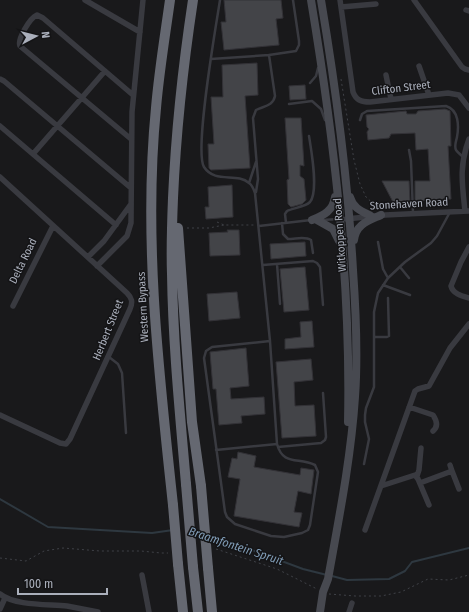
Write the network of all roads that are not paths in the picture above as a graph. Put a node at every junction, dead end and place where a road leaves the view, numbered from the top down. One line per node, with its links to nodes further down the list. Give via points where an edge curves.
1 (85, 0): 13 (street)
2 (143, 0): 13 (street)
3 (170, 0): 102 (highway, Western Bypass, bridge, via 156,108 152,240 156,334 168,453)
4 (193, 0): 45 (highway, via 184,59)
5 (220, 0): 16 (lane)
6 (293, 0): 15 (lane, via 298,49)
7 (312, 0): 14 (main road, Witkoppen Road)
8 (321, 0): 43 (main road, Witkoppen Road)
9 (340, 0): 12 (street, Clifton Street)
10 (414, 0): 18 (street, via 462,67)
11 (376, 4): 12 (street)
12 (341, 7): 26 (street, Clifton Street, via 355,97 364,102)
13 (140, 32): 23 (street)
14 (319, 47): 22 (lane, via 316,76); 37 (main road, Witkoppen Road)
15 (269, 55): 16 (lane); 39 (lane, via 275,96 271,104 256,110 254,114)
16 (211, 59): 42 (lane, via 201,148 202,162 213,175)
17 (419, 66): 24 (street)
18 (469, 70)
19 (105, 71): 23 (street); 25 (street); 25 (street, via 43,18 37,15 32,17 19,40 20,46)
20 (386, 75): 26 (street)
21 (0, 79): 31 (street)
22 (310, 83)
23 (133, 95): 33 (street)
24 (429, 95): 26 (street, Clifton Street); 28 (street, Clifton Street, via 459,95)
25 (81, 98): 31 (street); 33 (street)
26 (391, 99)
27 (289, 104): 37 (lane, via 312,101 321,109)
28 (469, 108)
29 (360, 120): 38 (lane, via 362,114 367,111 446,106 456,113 458,130 455,149)
30 (0, 126): 36 (street)
31 (57, 126): 36 (street); 44 (street)
32 (309, 136): 57 (lane, via 314,181 313,197 310,203 287,211)
33 (131, 139): 44 (street)
34 (469, 139): 38 (street)
35 (409, 150): 50 (lane)
36 (33, 154): 58 (street)
37 (334, 156): 40 (main road, Witkoppen Road)
38 (464, 157): 48 (street, via 462,183)
39 (257, 160): 42 (lane); 46 (lane, via 258,179)
40 (336, 176): 54 (main road, Witkoppen Road); 55 (main road, via 332,208)
41 (0, 177): 59 (street, Herbert Street)
42 (249, 183): 46 (lane)
43 (347, 185): 52 (main road, via 353,205); 53 (main road, Witkoppen Road)
44 (131, 188): 47 (street)
45 (174, 192): 113 (highway, bridge, via 173,324); 114 (highway, bridge, via 192,422 201,486)
46 (255, 193): 60 (lane)
47 (131, 204): 58 (street); 68 (street, via 131,223 127,236)
48 (467, 211): 49 (street, Stonehaven Road)
49 (450, 212): 50 (street, Stonehaven Road); 70 (lane, via 431,243)
50 (413, 214): 51 (street, Stonehaven Road)
51 (383, 215): 52 (street, Stonehaven Road); 64 (main road, via 366,221 357,228)
52 (371, 216): 53 (street, Stonehaven Road)
53 (350, 218): 54 (street, Stonehaven Road); 64 (main road, Witkoppen Road)
54 (340, 219): 55 (lane); 66 (main road, Witkoppen Road)
55 (315, 220): 57 (lane); 66 (main road, via 335,232)
56 (282, 223): 57 (lane); 60 (lane); 63 (lane, via 282,234 288,239 309,238)
57 (286, 223)
58 (116, 225): 65 (street)
59 (53, 226): 65 (street, Herbert Street); 79 (street, Delta Road)
60 (259, 226): 69 (lane)
61 (378, 242): 71 (lane, via 383,269)
62 (469, 247): 76 (street, via 451,286 455,293)
63 (313, 253)
64 (352, 253): 94 (main road, Witkoppen Road, via 356,372)
65 (88, 257): 68 (street, Herbert Street)
66 (343, 259): 94 (main road, Witkoppen Road, via 349,371)
67 (277, 264): 69 (lane); 77 (lane); 78 (lane, via 313,261 317,263 320,267)
68 (97, 266): 83 (street, Herbert Street, via 132,298 130,309)
69 (263, 266): 82 (lane)
70 (400, 267): 71 (lane); 72 (lane)
71 (388, 278): 73 (lane)
72 (410, 278)
73 (382, 285): 74 (lane); 81 (lane, via 376,302)
74 (410, 295)
75 (388, 298): 81 (lane, via 389,336)
76 (469, 298)
77 (280, 304)
78 (323, 305)
79 (13, 306)
80 (469, 324): 85 (street, via 450,348 428,387 415,391)
81 (374, 337): 92 (lane, via 374,387 366,408 365,422 369,439)
82 (270, 341): 89 (lane); 91 (lane, via 216,346 206,351 204,358)
83 (109, 357): 86 (street, Herbert Street, via 66,444); 88 (lane, via 118,364 122,373)
84 (323, 392): 89 (lane, via 325,440 321,443)
85 (409, 407): 87 (street, via 433,415 437,426); 98 (street)
86 (0, 415)
87 (433, 431)
88 (126, 433)
89 (277, 445): 91 (lane); 91 (lane, via 285,458 315,465 319,476 308,530 277,537 235,524 227,517)
90 (421, 448): 96 (street)
91 (216, 450)
92 (364, 464)
93 (450, 465): 95 (street)
94 (346, 470): 104 (main road, Witkoppen Road)
95 (452, 471): 97 (street); 99 (street)
96 (417, 476): 97 (street); 98 (street, via 412,475)
97 (420, 483): 100 (street)
98 (381, 486): 101 (street)
99 (459, 489)
100 (429, 505)
101 (365, 530)
102 (175, 564): 111 (highway); 112 (highway, Western Bypass)
103 (142, 574): 110 (street)
104 (325, 593): 115 (main road, Witkoppen Road); 116 (main road, Witkoppen Road)
105 (0, 594): 106 (street)
106 (5, 598): 108 (street); 109 (street)
107 (352, 603): 117 (street)
108 (0, 609)
109 (98, 612)
110 (150, 612)
111 (177, 612)
112 (183, 612)
113 (198, 612)
114 (212, 612)
115 (320, 612)
116 (324, 612)
117 (349, 612)

